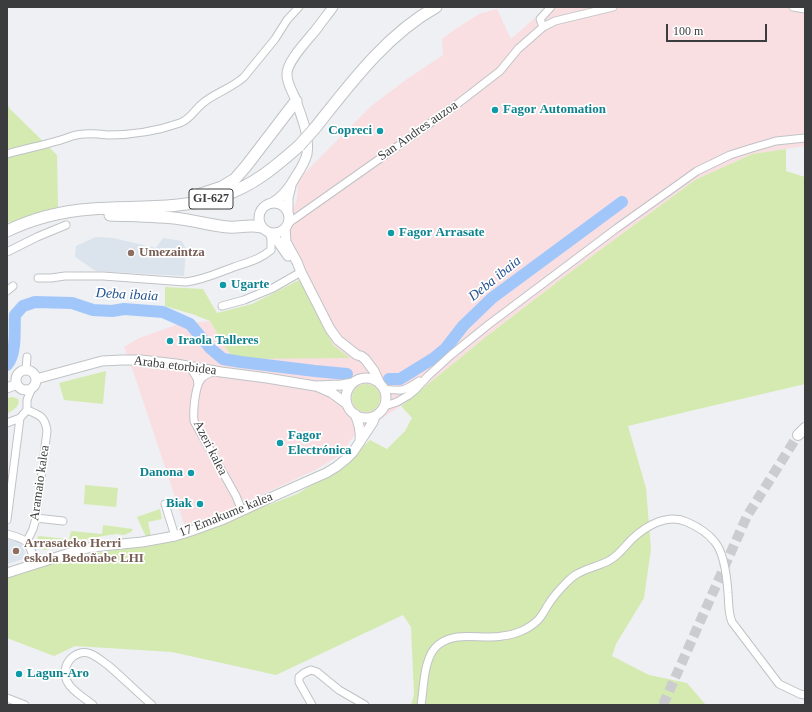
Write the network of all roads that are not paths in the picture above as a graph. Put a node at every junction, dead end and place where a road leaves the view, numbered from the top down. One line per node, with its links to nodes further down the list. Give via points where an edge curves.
1 (299, 7): 11 (street, via 286,20 244,78 201,104 192,116 183,122 132,134 78,134)
2 (333, 7): 9 (street, via 297,53 288,71 290,88)
3 (436, 7): 14 (main road, GI-627, bridge, via 403,30 384,48 364,68 299,146 260,178 223,196 204,201 165,206)
4 (551, 7): 8 (street, via 540,19)
5 (612, 7): 8 (street, San Andres auzoa, via 555,21)
6 (793, 7): 7 (street)
7 (805, 9)
8 (543, 27): 18 (street, San Andres auzoa, via 518,49 500,71)
9 (296, 101): 12 (street, via 305,124 308,145 307,156); 14 (main road, via 235,179 222,187 200,194 132,202)
10 (805, 138): 34 (street, via 776,141 752,148 730,155 697,171 488,325)
11 (7, 154)
12 (292, 183): 13 (street, via 282,196); 16 (street)
13 (272, 203): 16 (street, via 282,205); 20 (street, via 262,208 258,217 259,222)
14 (108, 208): 15 (main road, GI-627)
15 (59, 213): 19 (main road, GI-627); 20 (main road, via 148,216 229,227 251,225)
16 (288, 213): 18 (street, via 288,223)
17 (66, 225): 23 (street)
18 (285, 227): 20 (street, San Andres auzoa, via 278,232); 24 (street, via 286,242)
19 (7, 231)
20 (268, 231): 21 (street); 22 (street)
21 (271, 250): 22 (street); 25 (street, via 259,259 198,280 181,282 103,276)
22 (284, 251): 24 (street)
23 (7, 252)
24 (301, 272): 28 (street, via 274,288); 29 (street, via 330,329 338,340)
25 (38, 278)
26 (13, 286): 27 (street)
27 (7, 291)
28 (222, 306)
29 (357, 354): 36 (street, via 364,369); 40 (street, via 365,359)
30 (27, 357): 32 (street)
31 (189, 366): 33 (street, Araba etorbidea); 35 (street, Araba etorbidea, via 122,360 102,362); 38 (street)
32 (26, 370): 35 (street, via 32,372); 37 (street, via 18,375)
33 (215, 371): 38 (street, via 201,379); 39 (street, Araba etorbidea)
34 (428, 376): 40 (street, via 408,389); 44 (street, via 410,395)
35 (36, 379): 42 (street)
36 (356, 381): 39 (street, Araba etorbidea, via 341,385); 40 (street, via 370,379); 43 (street, via 347,393)
37 (17, 384): 41 (street); 42 (street, via 21,389)
38 (198, 384): 54 (street, Azeri kalea, via 194,421)
39 (315, 386): 43 (street, Araba etorbidea, via 332,393)
40 (382, 387): 44 (street, via 386,394)
41 (7, 388)
42 (31, 390): 45 (street, via 26,400)
43 (347, 404): 46 (street)
44 (384, 406): 47 (street)
45 (27, 410): 48 (street); 55 (street, Aramaio kalea, via 40,416 46,423)
46 (355, 414): 47 (street, via 365,418); 52 (street, via 360,426)
47 (375, 416): 52 (street, 17 Emakume kalea)
48 (20, 418): 49 (street); 56 (street)
49 (7, 423)
50 (805, 428): 51 (main road)
51 (798, 436)
52 (360, 442): 54 (street, 17 Emakume kalea, via 350,455 326,473 258,504)
53 (165, 504): 59 (street)
54 (241, 509): 59 (street, 17 Emakume kalea, via 233,515)
55 (36, 518): 57 (street); 60 (street, Aramaio kalea)
56 (7, 520)
57 (63, 521)
58 (7, 534): 60 (street)
59 (175, 536): 61 (street, 17 Emakume kalea, via 92,547)
60 (27, 541): 61 (street)
61 (35, 564): 62 (street, 17 Emakume kalea)
62 (7, 573)
63 (805, 695): 70 (street, via 779,684 732,622 724,563 715,542 695,526 682,520 667,519 639,533 608,561 576,574 557,592 539,619 528,628 502,637 450,638 438,644 428,659)
64 (7, 698): 65 (street)
65 (25, 705)
66 (93, 705): 67 (street, via 68,683 65,676 65,668 70,658 76,654 89,653 97,657)
67 (152, 705)
68 (312, 705): 69 (street, via 299,682 299,677 311,670)
69 (365, 705)
70 (421, 705)

